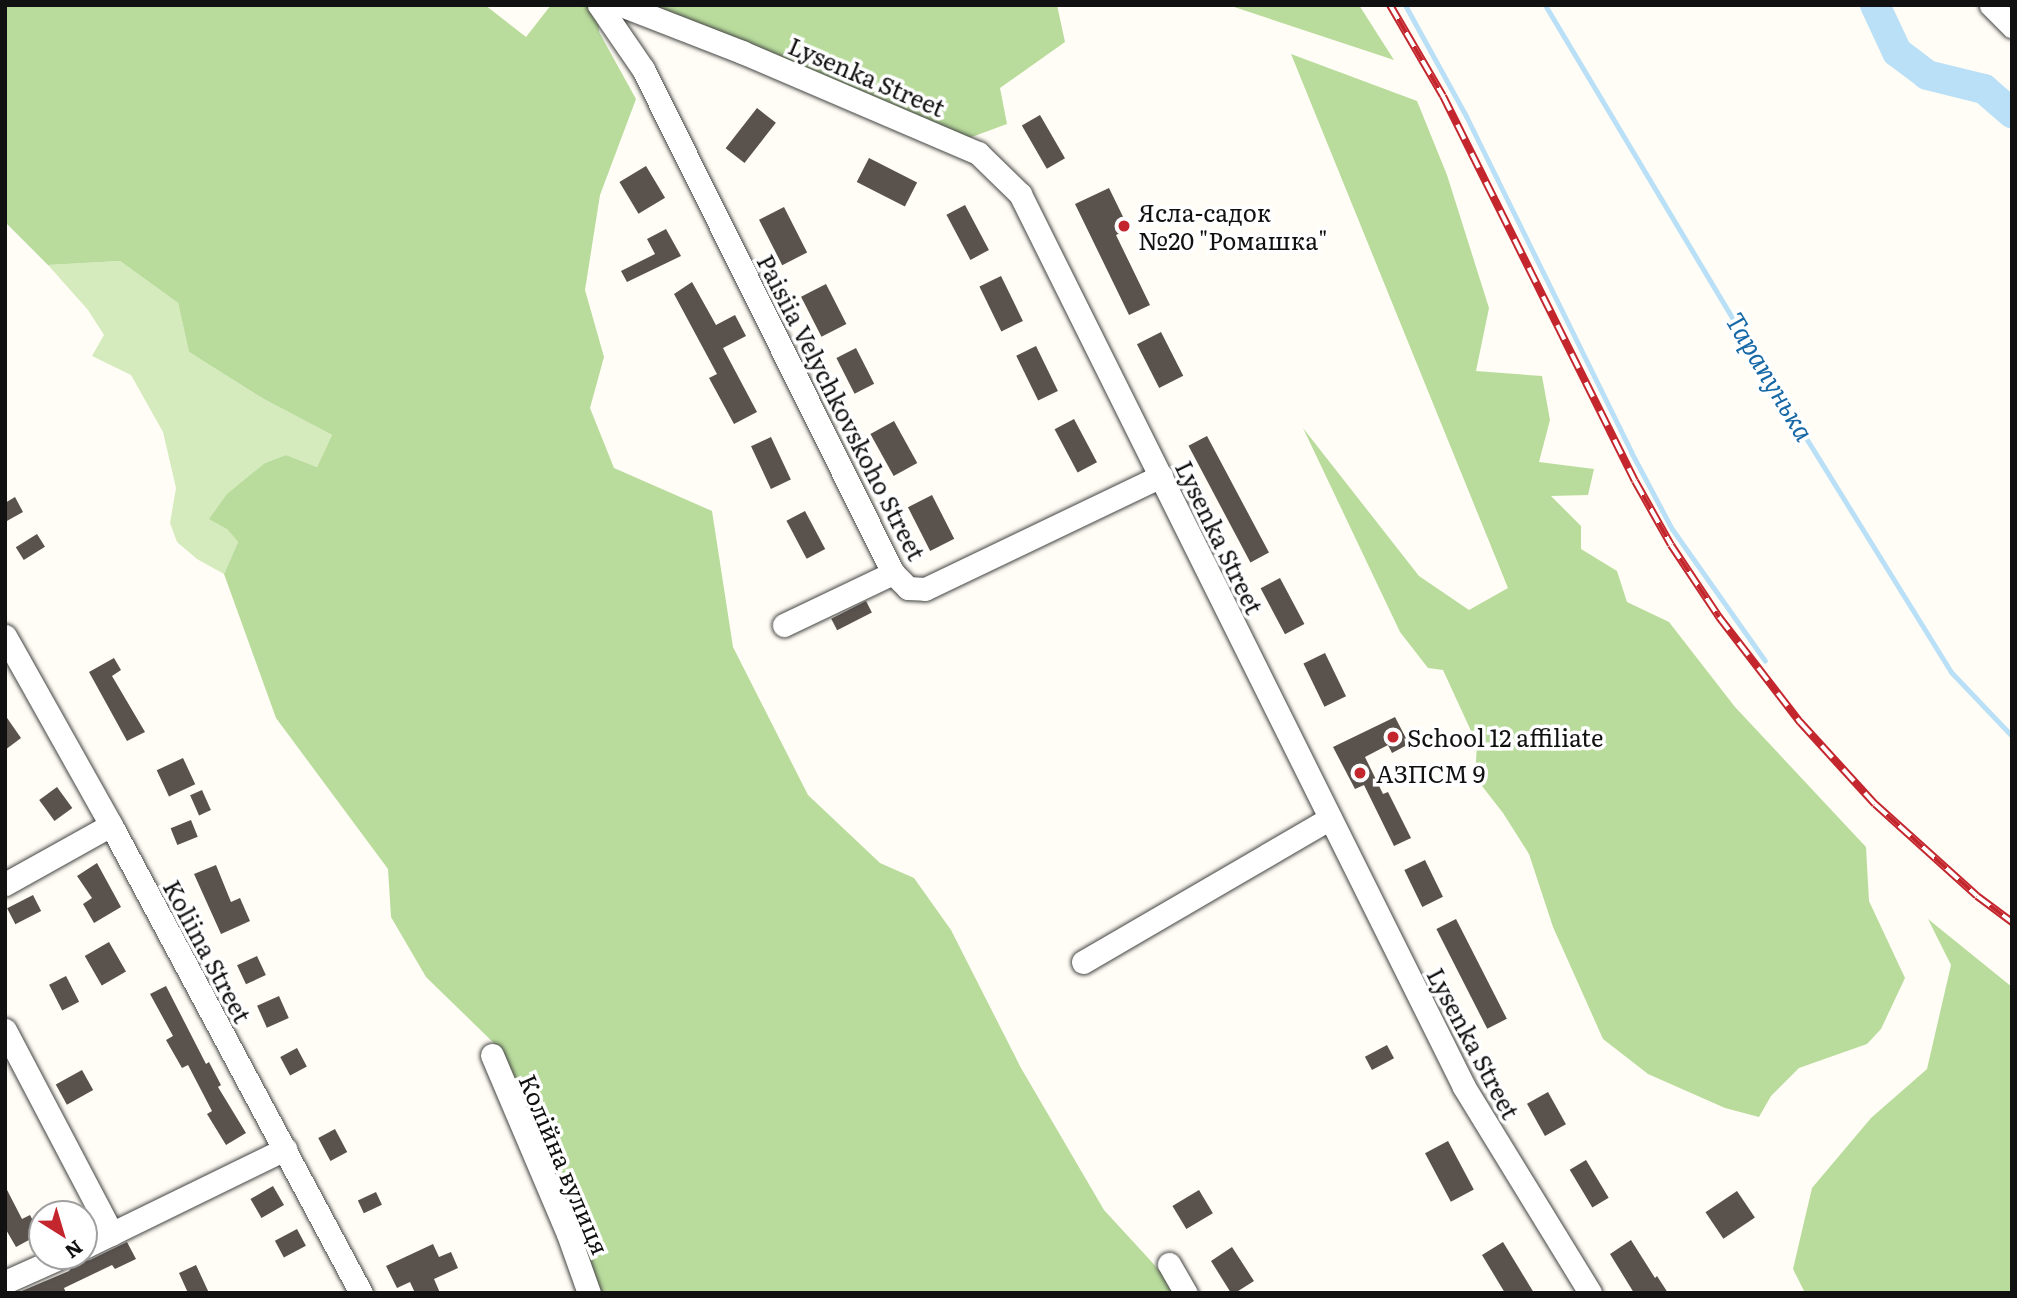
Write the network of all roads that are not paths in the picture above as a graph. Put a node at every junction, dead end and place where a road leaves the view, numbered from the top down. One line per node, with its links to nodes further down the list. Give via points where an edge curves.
1 (599, 5): 6 (street, Paisiia Velychkovskoho Street, via 643,69)
2 (621, 5): 5 (street, Lysenka Street, via 978,153 1000,170 1020,194)
3 (1991, 5): 4 (street)
4 (2012, 26)
5 (1161, 476): 6 (street, Paisiia Velychkovskoho Street, via 925,589 908,588); 9 (street, Lysenka Street)
6 (893, 573): 7 (street)
7 (784, 625)
8 (5, 636): 10 (street, Koliina Street)
9 (1330, 818): 12 (street); 24 (street, Lysenka Street, via 1464,1087)
10 (111, 825): 11 (street); 15 (street, Koliina Street)
11 (5, 884)
12 (1083, 962)
13 (5, 1030): 16 (street)
14 (492, 1055): 22 (street, Колійна вулиця)
15 (285, 1149): 16 (street); 21 (street, Koliina Street)
16 (112, 1234): 17 (street)
17 (98, 1240)
18 (1169, 1265): 23 (street)
19 (32, 1270): 20 (street)
20 (5, 1282)
21 (361, 1293)
22 (589, 1293)
23 (1186, 1293)
24 (1590, 1293)

